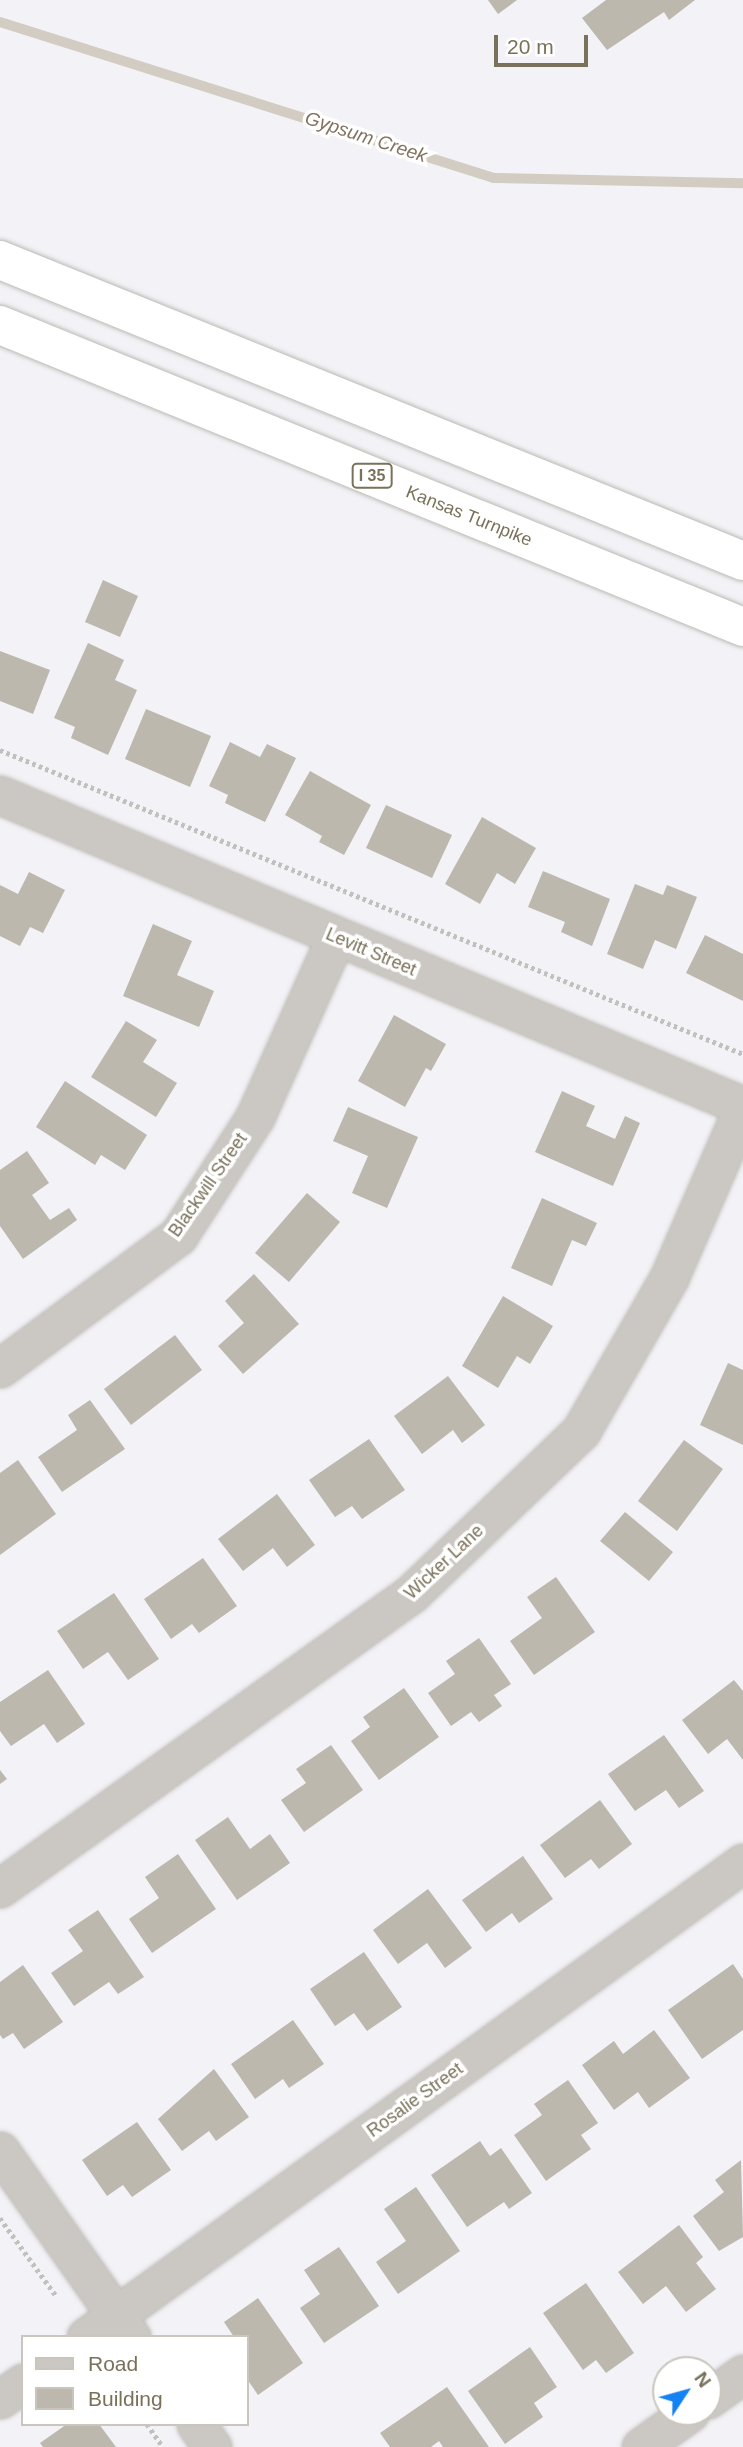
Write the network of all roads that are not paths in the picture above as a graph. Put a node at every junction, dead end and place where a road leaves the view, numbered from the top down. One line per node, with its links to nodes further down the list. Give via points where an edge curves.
1 (0, 260): 3 (highway)
2 (0, 325): 4 (highway, Kansas Turnpike / I 35)
3 (743, 561)
4 (743, 627)
5 (0, 795): 6 (street, Levitt Street)
6 (336, 937): 7 (street, Levitt Street); 8 (street, Blackwill Street, via 255,1117 178,1236)
7 (743, 1107): 10 (street, Wicker Lane, via 669,1278 581,1430 411,1594)
8 (0, 1368)
9 (743, 1863): 12 (street, Rosalie Street)
10 (0, 1888)
11 (0, 2151): 12 (street)
12 (123, 2326): 13 (street, Rosalie Street)
13 (93, 2335)
14 (743, 2374): 16 (street)
15 (21, 2383): 17 (street)
16 (722, 2389)
17 (0, 2399)
18 (196, 2426): 20 (street)
19 (670, 2426): 21 (street)
20 (212, 2447)
21 (641, 2447)

